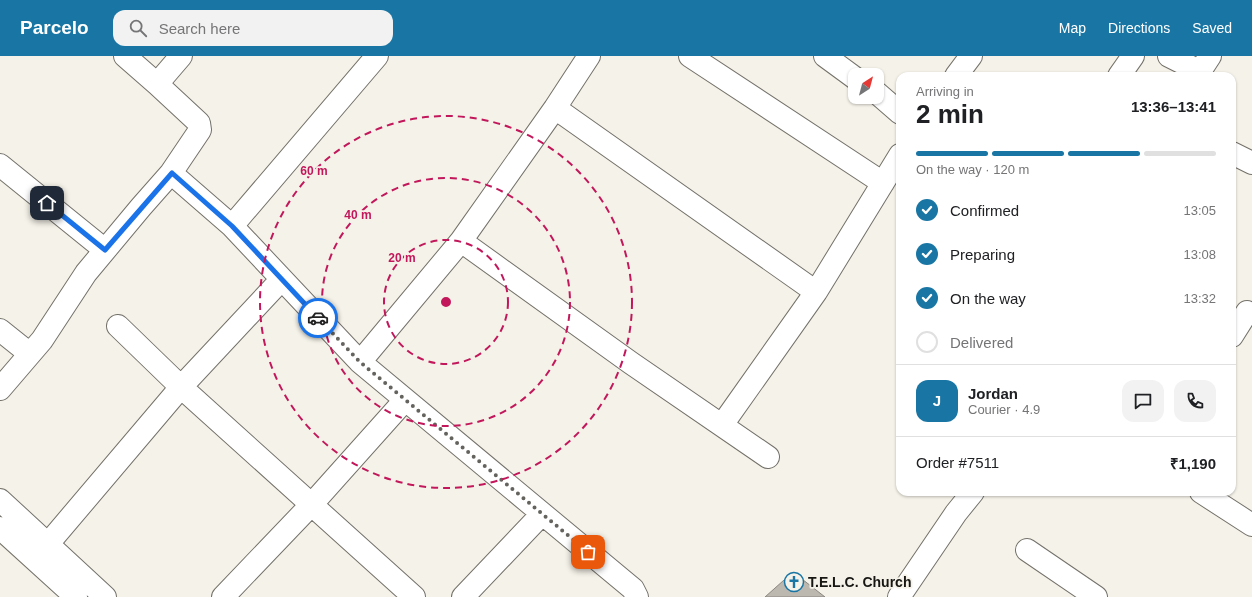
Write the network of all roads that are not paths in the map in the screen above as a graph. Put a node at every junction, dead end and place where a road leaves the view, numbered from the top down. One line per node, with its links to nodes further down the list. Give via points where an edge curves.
1 (125, 56): 14 (main road)
2 (181, 56): 14 (main road)
3 (377, 56): 24 (main road)
4 (589, 56): 16 (main road)
5 (690, 56): 23 (main road)
6 (825, 56): 13 (main road)
7 (971, 56): 11 (main road)
8 (1132, 56): 12 (main road)
9 (1169, 56): 10 (main road)
10 (1202, 68)
11 (959, 72)
12 (1122, 72)
13 (848, 73)
14 (157, 84): 22 (main road, via 199,123 200,130)
15 (884, 99): 17 (main road)
16 (555, 108): 25 (main road); 28 (main road)
17 (896, 110)
18 (1236, 154): 20 (main road)
19 (896, 162): 23 (main road)
20 (1252, 163)
21 (0, 165): 26 (main road)
22 (172, 173): 24 (main road); 26 (main road)
23 (883, 183): 28 (main road)
24 (232, 226): 27 (main road)
25 (461, 241): 34 (main road); 38 (main road)
26 (105, 250): 33 (main road)
27 (281, 280): 34 (main road); 35 (main road)
28 (816, 292): 38 (main road)
29 (1244, 310): 31 (main road)
30 (118, 326): 35 (main road)
31 (1236, 327)
32 (0, 330): 33 (main road)
33 (30, 354): 36 (main road)
34 (360, 362): 37 (main road)
35 (181, 387): 43 (main road); 48 (main road)
36 (0, 390)
37 (405, 400): 43 (main road); 44 (main road)
38 (722, 425): 39 (main road)
39 (768, 457)
40 (971, 496): 55 (main road, via 956,513)
41 (1207, 496): 45 (main road)
42 (0, 500): 48 (main road)
43 (312, 504): 51 (main road); 52 (main road)
44 (542, 514): 53 (main road); 54 (main road, via 633,589)
45 (1252, 525)
46 (0, 528): 48 (main road)
47 (1027, 550): 56 (main road)
48 (41, 552): 49 (main road); 50 (main road)
49 (76, 597)
50 (105, 597)
51 (223, 597)
52 (414, 597)
53 (463, 597)
54 (637, 597)
55 (899, 597)
56 (1096, 597)

